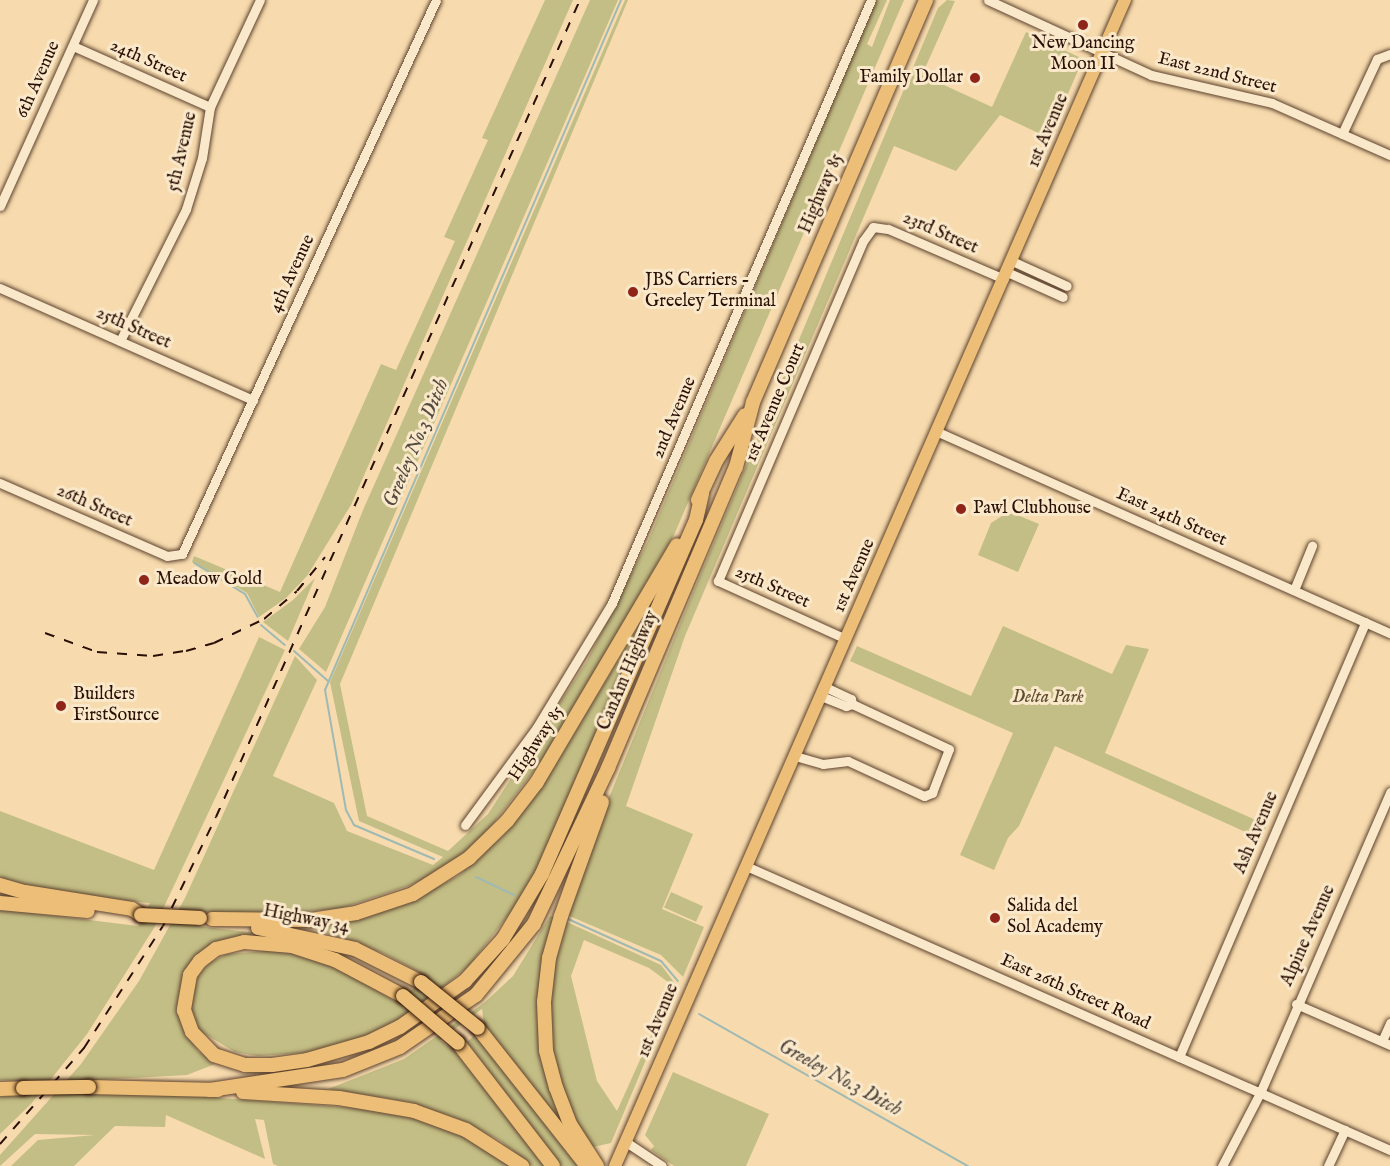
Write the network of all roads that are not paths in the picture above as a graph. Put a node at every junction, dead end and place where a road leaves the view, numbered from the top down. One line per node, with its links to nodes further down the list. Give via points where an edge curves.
1 (93, 0): 8 (street, 6th Avenue)
2 (260, 0): 11 (street, 5th Avenue)
3 (436, 0): 21 (street, 4th Avenue)
4 (871, 0): 38 (street, 2nd Avenue, via 612,603 537,727)
5 (926, 0): 22 (highway, Highway 85)
6 (988, 0): 9 (street, East 22nd Street)
7 (1125, 0): 9 (main road, 1st Avenue)
8 (73, 46): 11 (street, 24th Street); 14 (street, 6th Avenue)
9 (1102, 53): 12 (street, East 22nd Street, via 1169,81 1272,103); 16 (main road, 1st Avenue)
10 (1386, 55): 12 (street)
11 (210, 108): 20 (street, 5th Avenue, via 193,193)
12 (1342, 134): 13 (street, East 22nd Street)
13 (1390, 155)
14 (0, 206)
15 (865, 237): 16 (street, 23rd Street, via 873,227 888,229); 28 (street, 1st Avenue Court)
16 (1008, 271): 17 (street); 19 (street); 23 (main road, 1st Avenue)
17 (1067, 286)
18 (0, 288): 20 (street, 25th Street)
19 (1063, 297)
20 (120, 341): 21 (street, 25th Street)
21 (253, 400): 27 (street, 4th Avenue, via 187,546)
22 (753, 402): 25 (highway, Highway 85, via 716,460); 29 (highway, Highway 85, via 736,467)
23 (938, 432): 30 (street, East 24th Street); 33 (main road, 1st Avenue)
24 (0, 483): 27 (street, 26th Street)
25 (702, 494): 43 (highway, Highway 85, via 643,607 552,758 507,821 478,850 413,894 356,913 311,920); 56 (highway, bridge, via 696,520 669,585 542,874 503,939 465,981 400,1027 369,1042 317,1057 245,1065 214,1054 192,1032 184,1010 190,975 216,949 244,942 292,946 335,960 403,996 458,1043)
26 (1312, 546): 30 (street)
27 (176, 558)
28 (718, 581): 33 (street, 25th Street)
29 (683, 589): 36 (highway, CanAm Highway)
30 (1294, 590): 31 (street, East 24th Street)
31 (1365, 622): 32 (street, East 24th Street); 47 (street, Ash Avenue)
32 (1390, 633)
33 (846, 639): 34 (main road, 1st Avenue)
34 (823, 691): 35 (main road, 1st Avenue); 35 (street, via 852,699 852,704 949,749 932,793 924,796 849,761 823,765)
35 (795, 756): 39 (main road, 1st Avenue)
36 (608, 768): 49 (highway, via 534,924 488,983 450,1017 400,1047 343,1070); 54 (highway, via 601,804 549,958 544,1002 548,1064 570,1124)
37 (1390, 792): 44 (street, Alpine Avenue)
38 (465, 825)
39 (746, 866): 47 (street, East 26th Street Road); 52 (main road, 1st Avenue)
40 (0, 885): 42 (highway, via 132,909)
41 (0, 903): 42 (highway, Highway 34)
42 (141, 915): 43 (highway, Highway 34, bridge)
43 (206, 918): 54 (highway, Highway 34, bridge, via 331,941 380,958 421,982 478,1028)
44 (1296, 1004): 46 (street); 50 (street, Alpine Avenue)
45 (1390, 1023): 46 (street)
46 (1386, 1043)
47 (1179, 1057): 50 (street, East 26th Street Road)
48 (0, 1090): 49 (highway, bridge)
49 (210, 1090): 55 (highway, via 339,1098 414,1111 465,1130)
50 (1260, 1093): 51 (street, East 26th Street Road); 59 (street, Alpine Avenue)
51 (1345, 1130): 53 (street, East 26th Street Road); 60 (street)
52 (626, 1142): 57 (main road, 1st Avenue); 58 (street)
53 (1390, 1150)
54 (592, 1164)
55 (522, 1166)
56 (553, 1166)
57 (615, 1166)
58 (662, 1166)
59 (1221, 1166)
60 (1328, 1166)

